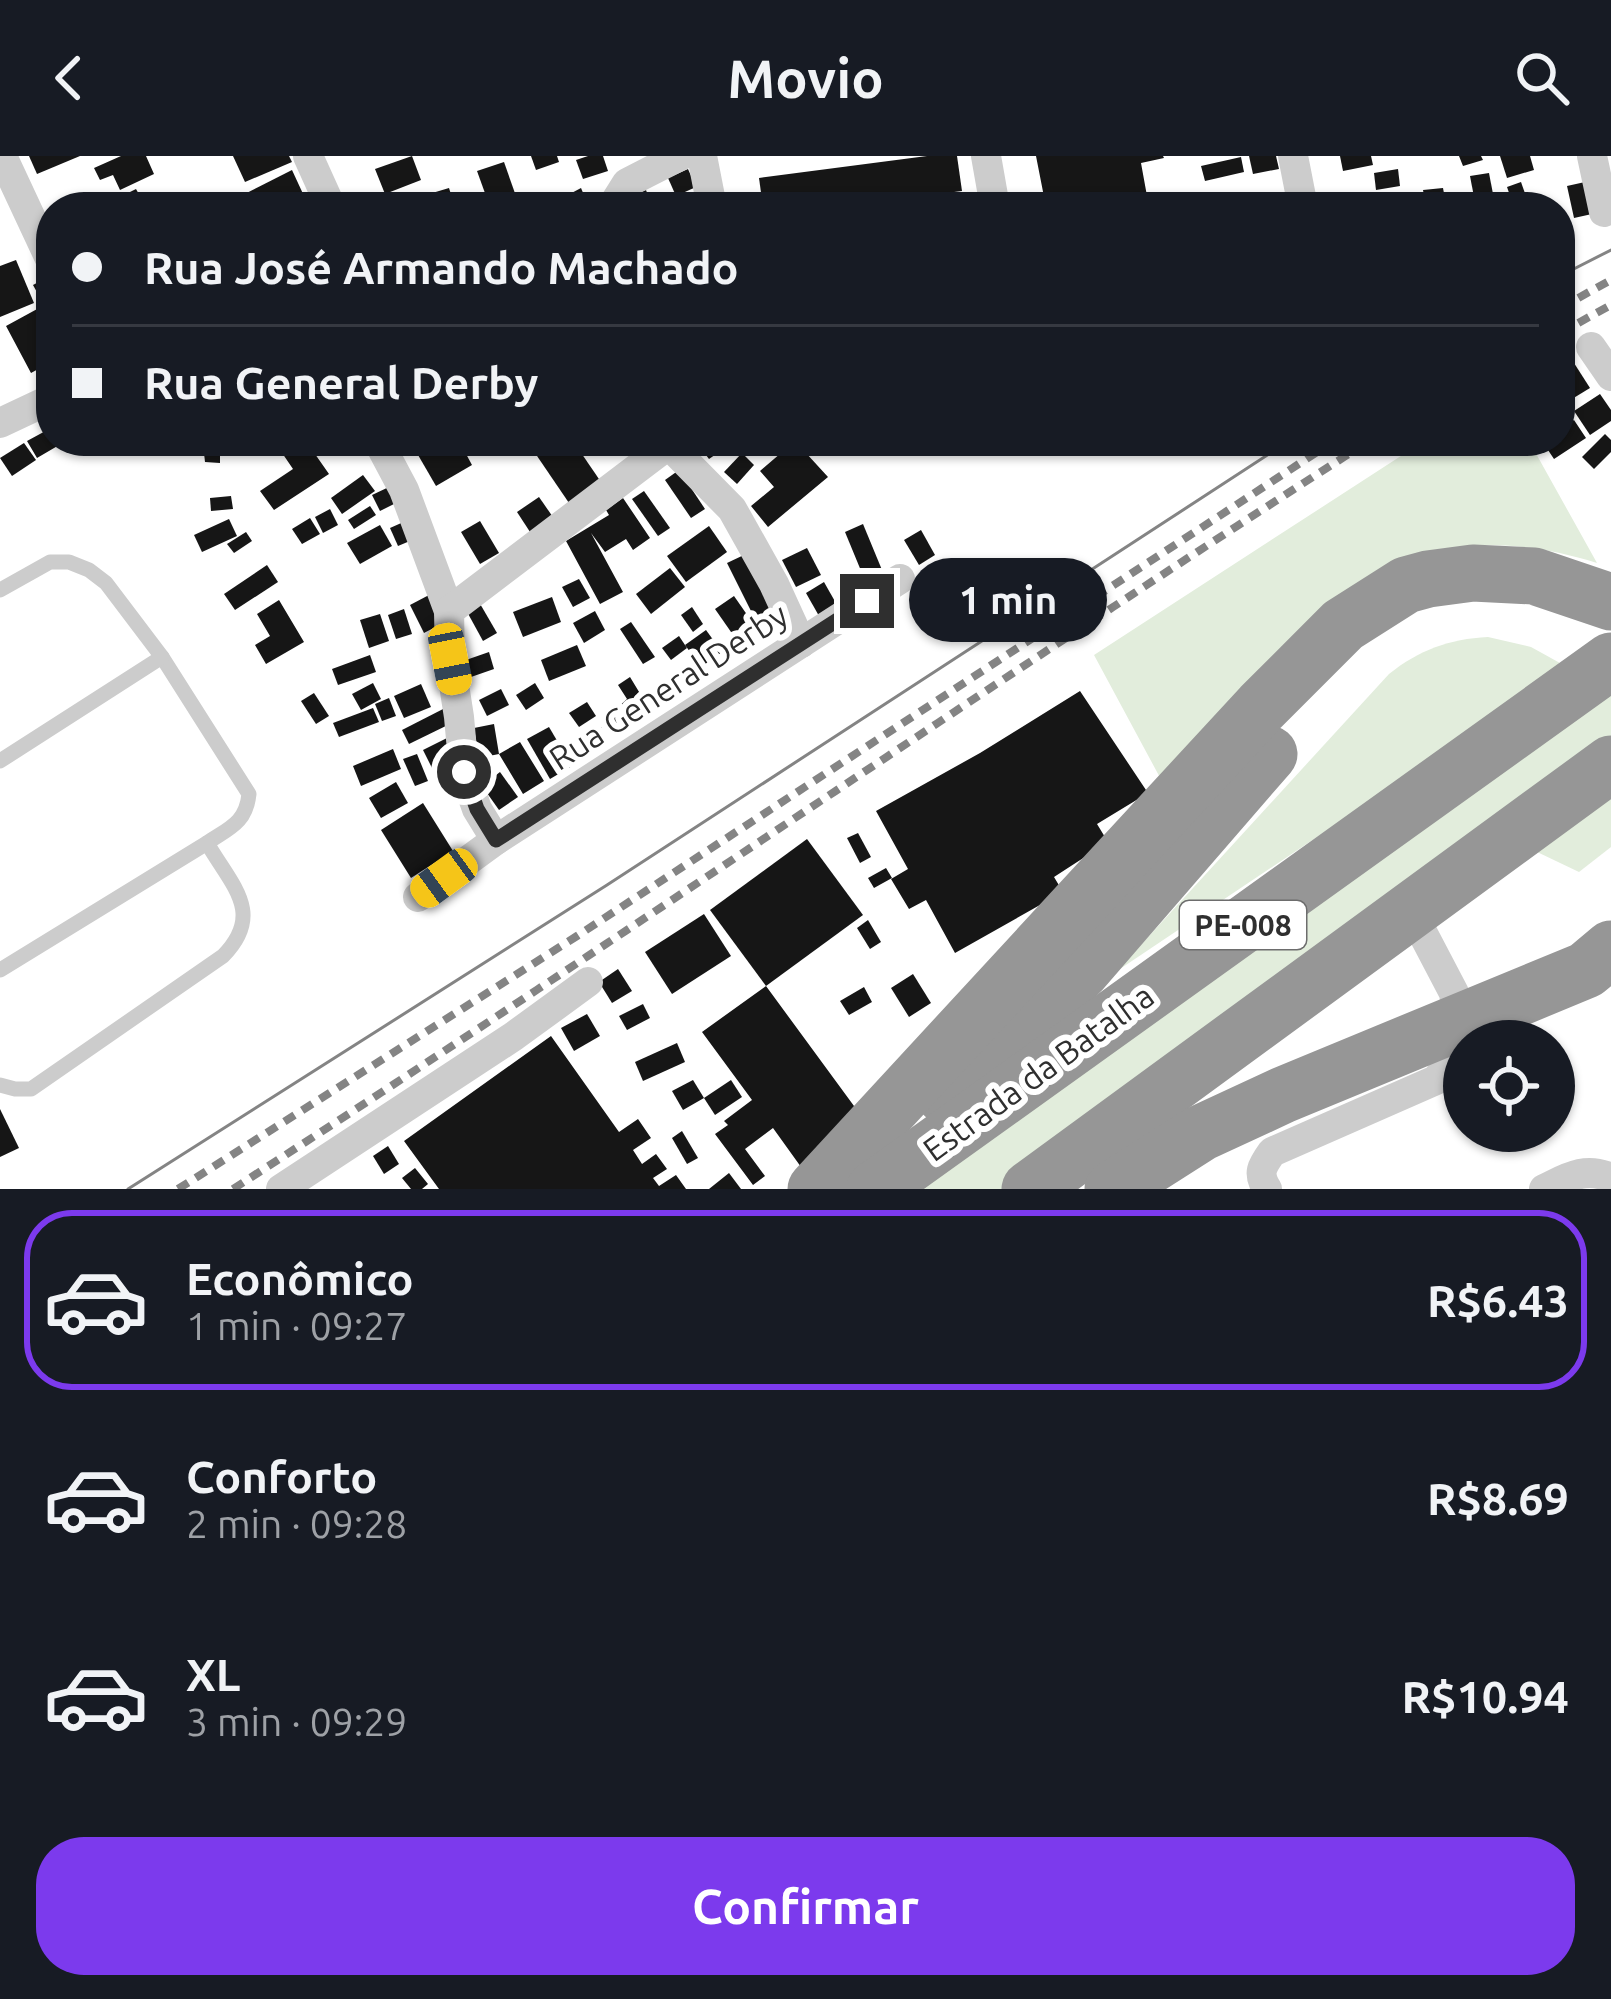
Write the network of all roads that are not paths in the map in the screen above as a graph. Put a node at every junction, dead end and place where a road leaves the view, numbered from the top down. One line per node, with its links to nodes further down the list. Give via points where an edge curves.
1 (2, 156): 14 (street)
2 (308, 156): 8 (street)
3 (680, 156): 9 (street)
4 (702, 156): 10 (street)
5 (986, 156): 11 (street)
6 (1293, 156): 12 (street)
7 (1592, 156): 13 (street)
8 (324, 192)
9 (621, 192)
10 (709, 192)
11 (992, 192)
12 (1300, 192)
13 (1604, 212)
14 (36, 229)
15 (1591, 347): 16 (street)
16 (1611, 376)
17 (36, 406): 18 (street)
18 (0, 423)
19 (386, 456): 25 (street)
20 (649, 456): 25 (street)
21 (679, 456): 27 (street, via 732,509)
22 (900, 579): 27 (street, Rua General Derby)
23 (0, 590): 28 (lane, via 50,562 89,570)
24 (1611, 602): 43 (highway, via 1534,576 1473,573 1406,585 1343,625)
25 (449, 611): 32 (street, via 464,772)
26 (1611, 632): 44 (highway, via 1549,601 1520,598 1459,600 1400,624 1361,653 1010,1042)
27 (801, 643): 32 (street, Rua General Derby)
28 (162, 657): 30 (lane); 33 (lane, via 249,794 241,820)
29 (1611, 661): 45 (highway, Estrada da Batalha / PE-008)
30 (0, 761)
31 (1611, 764): 35 (highway, PE-008)
32 (496, 840): 34 (street, Rua General Derby)
33 (206, 843): 37 (lane); 39 (lane, via 246,915 241,938 31,1089)
34 (418, 897)
35 (1410, 909): 41 (street, via 1454,993 1457,1054 1436,1080 1273,1152); 46 (highway, PE-008)
36 (1611, 949): 47 (highway, via 1586,970 1201,1133)
37 (0, 970)
38 (588, 982): 42 (street)
39 (0, 1085)
40 (1611, 1178): 48 (street, via 1579,1172)
41 (1256, 1186)
42 (281, 1189)
43 (816, 1189)
44 (830, 1189)
45 (874, 1189)
46 (1030, 1189)
47 (1113, 1189)
48 (1544, 1189)

